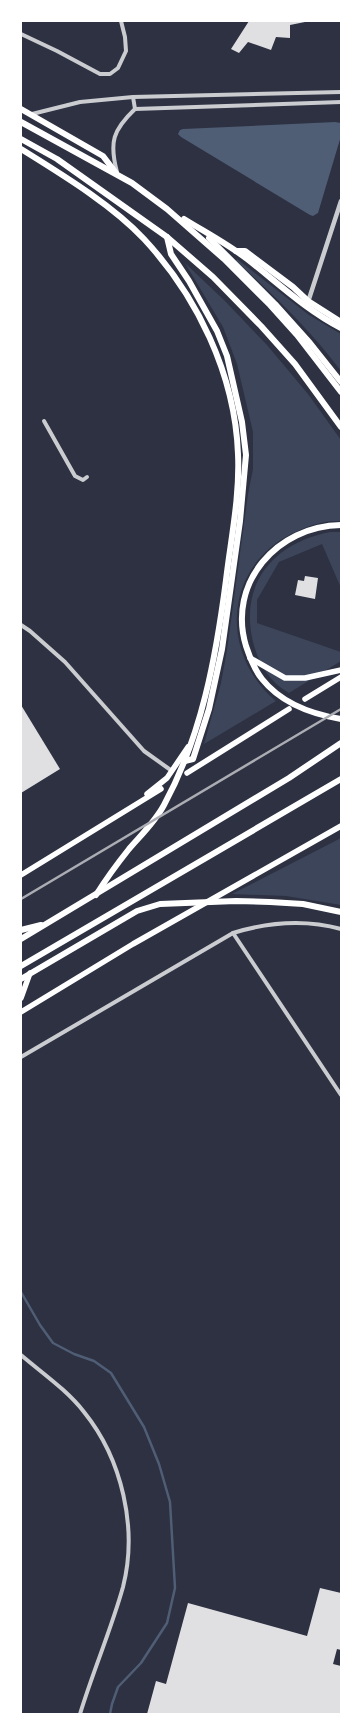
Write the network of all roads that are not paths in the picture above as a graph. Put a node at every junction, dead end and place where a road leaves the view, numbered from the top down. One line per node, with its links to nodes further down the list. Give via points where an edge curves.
1 (121, 21): 2 (street, via 126,51 118,68 110,74 100,74)
2 (21, 34)
3 (341, 92): 4 (street)
4 (133, 97): 7 (street); 8 (street, via 80,102)
5 (341, 102): 7 (street)
6 (21, 109): 8 (highway)
7 (135, 109): 12 (street, via 118,128 114,138 112,149)
8 (32, 114): 12 (highway, via 103,156)
9 (21, 122): 12 (highway)
10 (21, 139): 16 (highway, via 57,159)
11 (21, 149): 33 (highway, via 117,214 143,238 197,312 220,361 230,400 238,454 237,486 221,618 210,679)
12 (118, 176): 14 (highway, via 132,183)
13 (341, 201): 17 (street)
14 (167, 209): 15 (highway); 21 (highway, via 224,259 270,305)
15 (202, 230): 17 (highway, via 246,258); 20 (highway, via 275,304)
16 (167, 237): 23 (highway, via 213,277 262,326 295,364); 35 (highway, via 171,254 189,280 217,331 227,356 241,416 246,455 236,552 216,680 192,759)
17 (307, 304): 18 (highway); 19 (highway, via 323,319)
18 (341, 322)
19 (341, 328)
20 (341, 382)
21 (341, 392)
22 (44, 421): 24 (street, via 75,476 83,480)
23 (341, 427)
24 (87, 477)
25 (341, 525): 27 (highway, via 320,527 294,537 272,552 256,570 250,581 243,607 244,638)
26 (21, 625): 36 (street, via 65,662 144,751)
27 (250, 658): 28 (main road, via 285,678 305,678); 32 (highway, via 261,679 286,701 319,715)
28 (341, 670)
29 (341, 677): 30 (main road)
30 (305, 699)
31 (289, 709): 37 (main road)
32 (341, 719)
33 (193, 740): 35 (highway); 36 (main road)
34 (341, 743): 43 (highway, via 289,778)
35 (185, 761): 43 (highway, via 160,812 107,876)
36 (172, 771): 40 (main road)
37 (187, 773)
38 (341, 779): 50 (highway)
39 (161, 789): 40 (main road)
40 (128, 810): 42 (main road)
41 (341, 826): 54 (main road, via 133,944)
42 (21, 875)
43 (96, 895): 45 (highway)
44 (341, 912): 51 (highway, via 303,904 236,901 160,904 137,911)
45 (48, 923): 47 (highway); 49 (highway)
46 (341, 929): 48 (street, via 283,922)
47 (21, 930)
48 (233, 933): 55 (street); 56 (street)
49 (21, 940)
50 (21, 966)
51 (30, 973): 52 (highway); 53 (main road)
52 (21, 979)
53 (21, 998)
54 (21, 1012)
55 (21, 1057)
56 (341, 1095)
57 (21, 1355): 58 (street, via 84,1411 105,1443 118,1474 126,1510 128,1548 123,1586)
58 (80, 1714)

